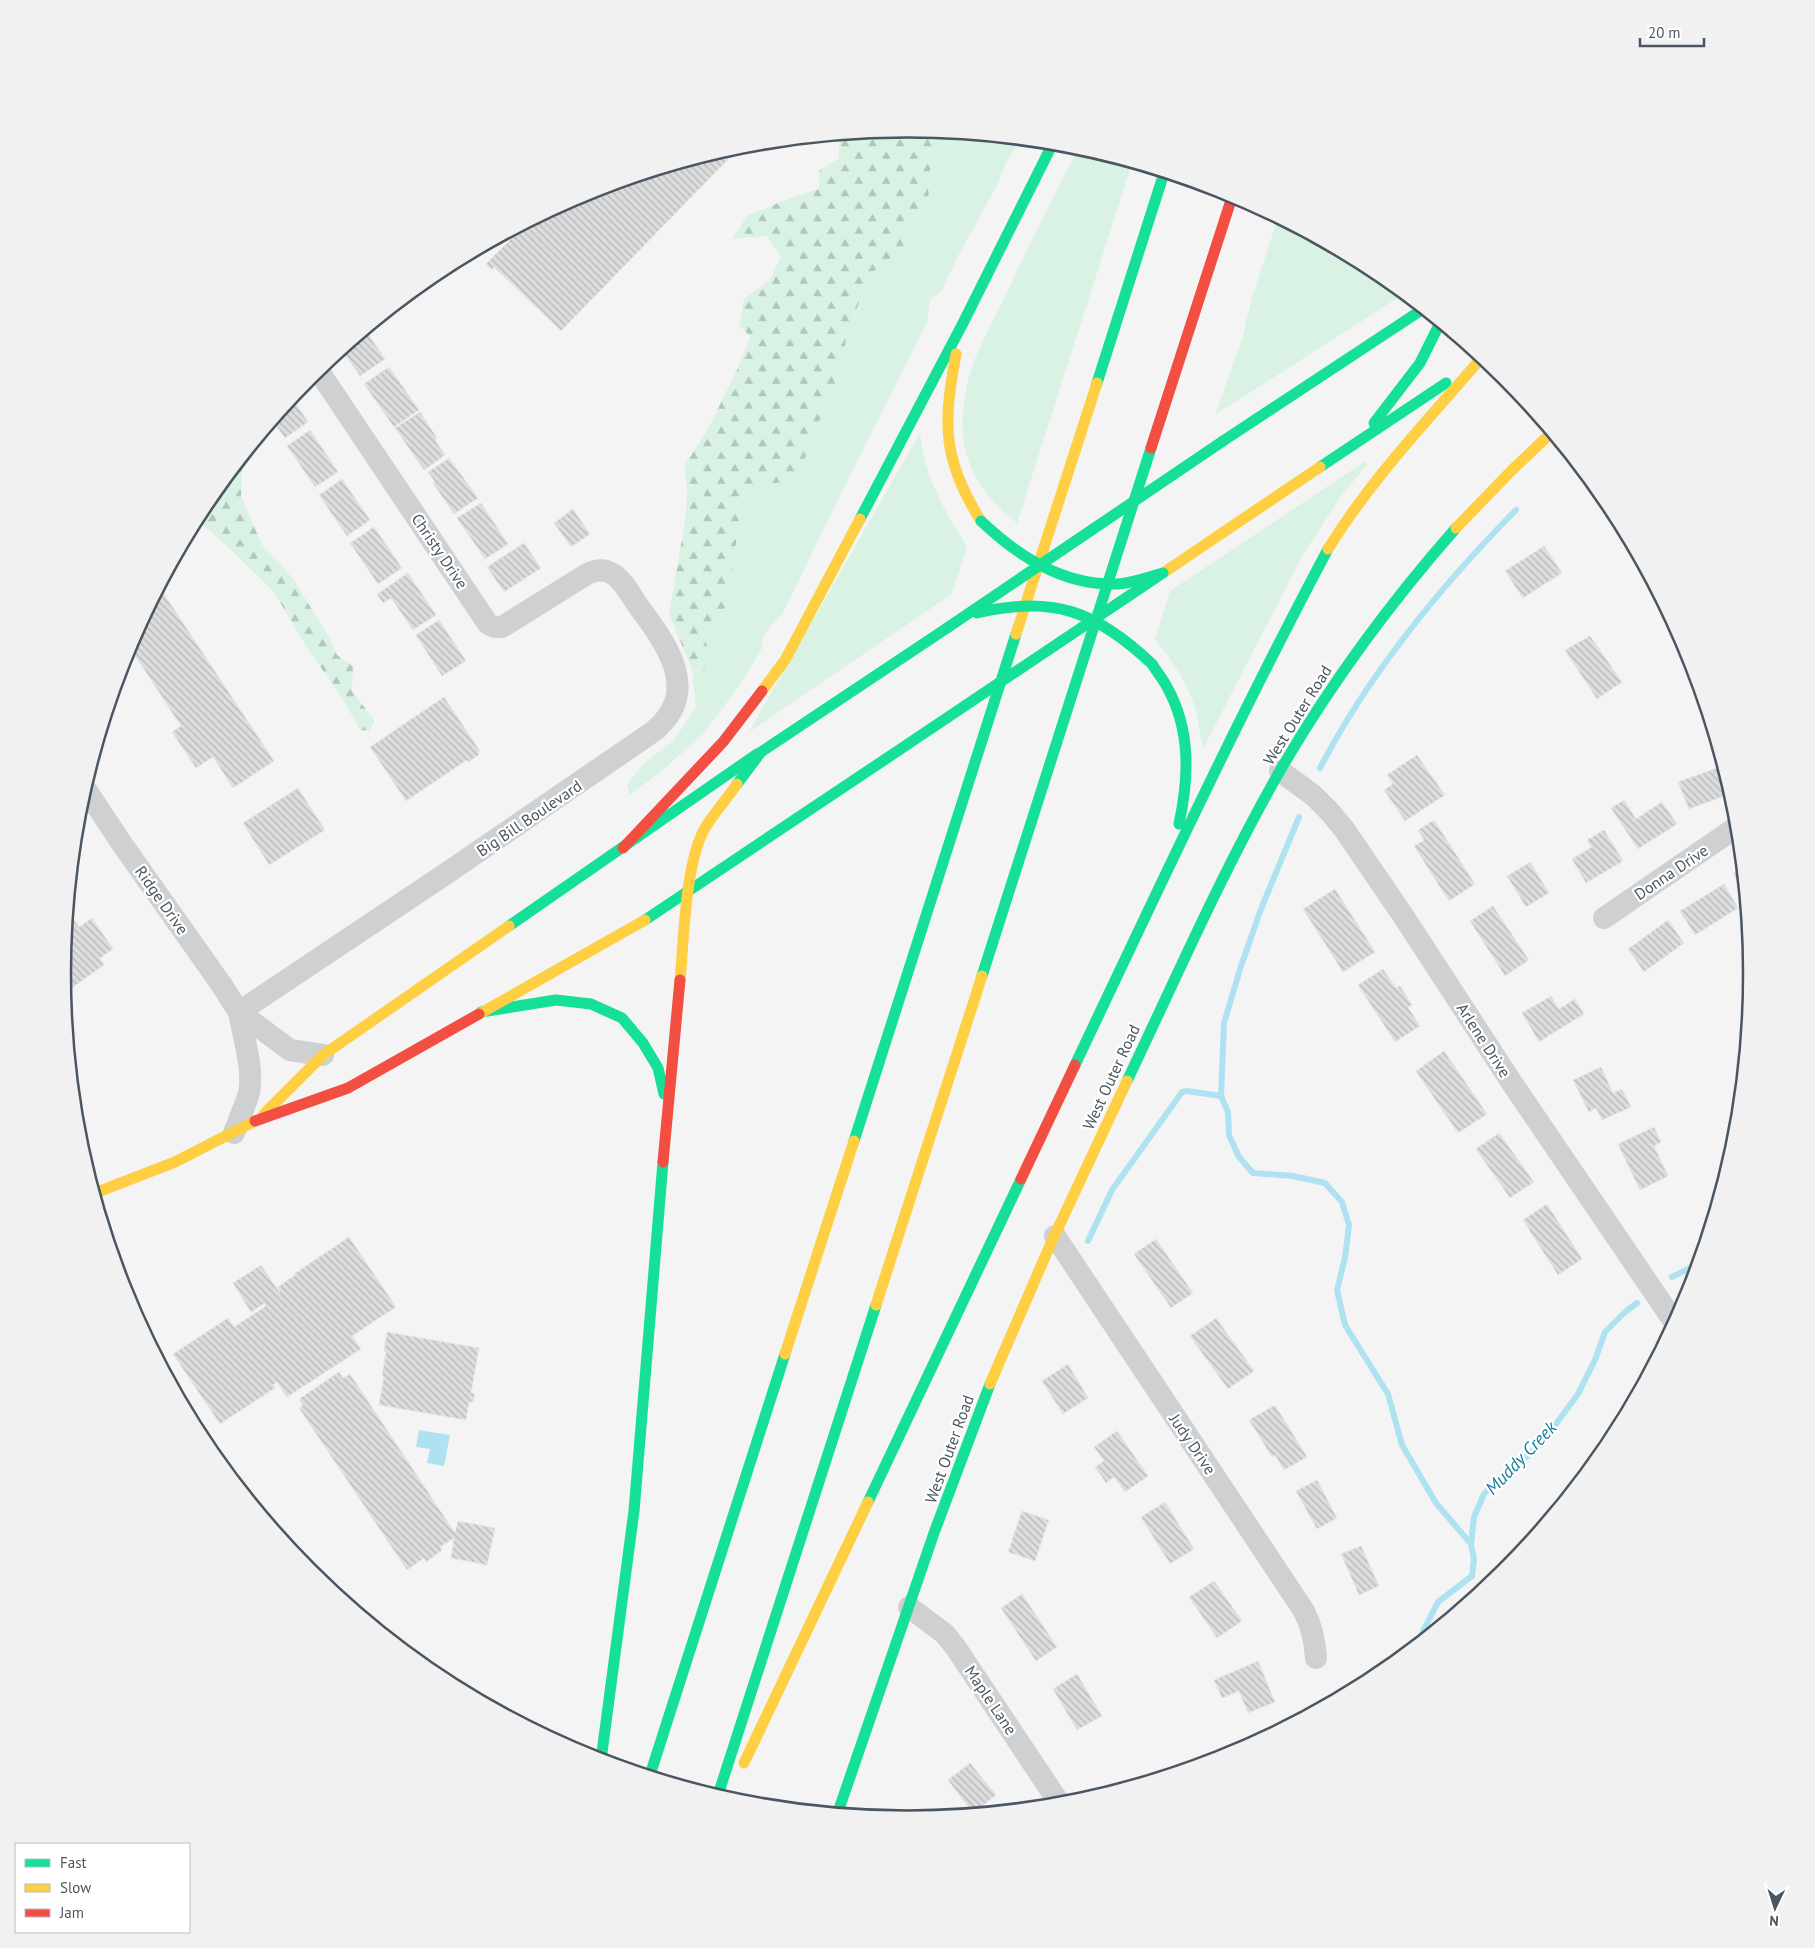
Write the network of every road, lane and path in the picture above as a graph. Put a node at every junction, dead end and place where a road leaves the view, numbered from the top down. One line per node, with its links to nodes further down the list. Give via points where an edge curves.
1 (1049, 150): 5 (main road)
2 (1162, 178): 12 (main road)
3 (1230, 202): 38 (main road)
4 (1418, 312): 12 (main road, bridge)
5 (962, 325): 12 (main road, bridge, via 947,415 948,447 955,474 967,500 982,521 1014,551); 21 (main road, via 785,660 723,742)
6 (1438, 328): 11 (main road, via 1423,360)
7 (1477, 362): 11 (main road)
8 (1478, 363): 22 (main road, via 1380,474 1328,548)
9 (323, 377): 13 (street, Christy Drive, via 488,624 502,627 587,574)
10 (1547, 437): 18 (main road, West Outer Road, via 1472,511 1412,580 1335,683)
11 (1357, 444): 14 (main road)
12 (1039, 566): 14 (main road, bridge, via 1096,583 1119,584); 15 (main road, bridge); 37 (main road)
13 (603, 570): 25 (street, Big Bill Boulevard, via 618,578 658,634 677,673 678,699 665,722)
14 (1163, 573): 16 (main road, bridge)
15 (961, 618): 16 (main road, bridge, via 1002,607 1026,605 1046,606); 17 (main road, bridge)
16 (1094, 620): 22 (main road, bridge, via 1123,637 1152,664 1170,692 1182,724 1187,755 1186,790); 23 (main road, bridge)
17 (761, 752): 21 (main road); 23 (main road, via 705,828 697,846)
18 (1280, 771): 32 (main road, West Outer Road, via 1239,846); 33 (street, Arlene Drive, via 1313,795 1344,829)
19 (91, 796): 25 (street, Ridge Drive)
20 (1731, 831): 24 (street, Donna Drive)
21 (624, 848): 27 (main road)
22 (1169, 867): 39 (main road)
23 (689, 891): 26 (main road, via 648,918); 28 (main road)
24 (1604, 918)
25 (239, 1012): 27 (street, Ridge Drive, via 290,1050); 30 (street, Ridge Drive, via 250,1082)
26 (481, 1012): 28 (main road, via 556,1000 591,1004 622,1018 658,1068); 29 (main road, via 348,1088)
27 (323, 1055): 29 (main road)
28 (668, 1106): 36 (main road, via 634,1511)
29 (259, 1119): 30 (main road)
30 (234, 1133): 31 (main road, via 168,1165)
31 (100, 1191)
32 (1055, 1236): 34 (main road, West Outer Road, via 979,1413); 35 (street, Judy Drive, via 1304,1611 1312,1627)
33 (1670, 1316)
34 (909, 1607): 40 (street, Maple Lane, via 945,1634 956,1648); 41 (main road, West Outer Road)
35 (1316, 1658)
36 (602, 1752)
37 (652, 1770)
38 (720, 1789)
39 (730, 1791)
40 (1055, 1797)
41 (840, 1807)

